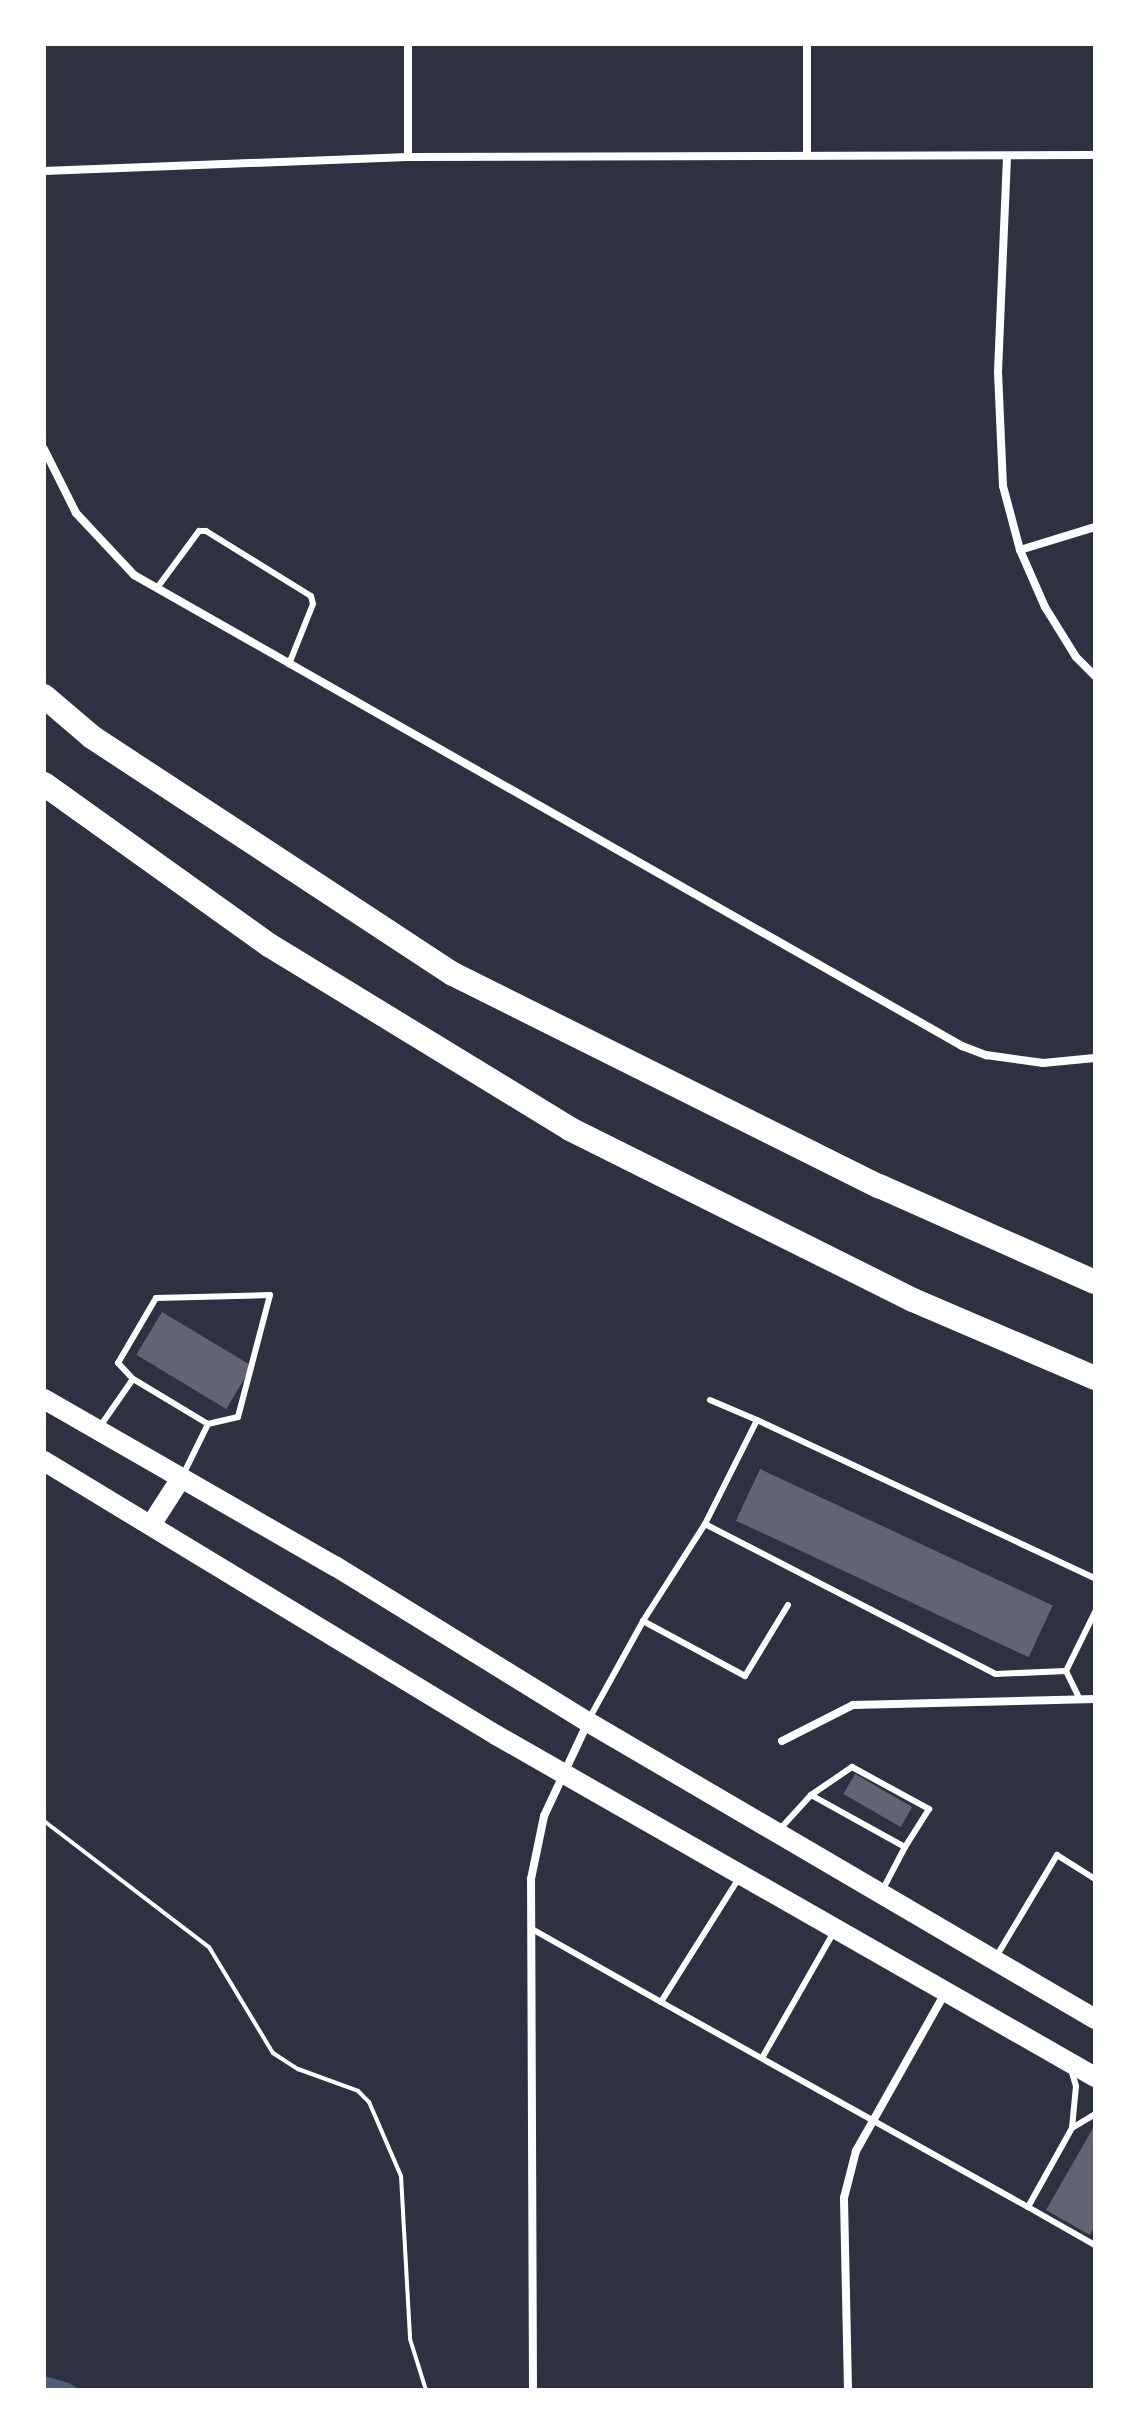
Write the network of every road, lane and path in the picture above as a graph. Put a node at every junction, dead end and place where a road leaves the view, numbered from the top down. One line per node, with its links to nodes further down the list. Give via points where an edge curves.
1 (408, 44): 5 (street)
2 (807, 44): 3 (street)
3 (807, 154): 5 (street); 6 (street)
4 (1095, 155): 6 (street)
5 (408, 157): 7 (street)
6 (1007, 157): 10 (street, via 998,372 1003,486)
7 (44, 171)
8 (44, 449): 11 (street, via 76,513 134,575)
9 (1095, 527): 10 (street)
10 (1020, 550): 13 (street, via 1045,607)
11 (157, 588): 12 (street); 12 (lane, via 199,531 206,531 311,596 313,604)
12 (289, 664): 16 (street, via 962,1046 1043,1063)
13 (1095, 676)
14 (44, 696): 17 (highway, via 92,737 453,974 879,1186)
15 (44, 784): 18 (highway, via 269,945 570,1129 913,1300)
16 (1095, 1058)
17 (1095, 1282)
18 (1095, 1378)
19 (133, 1379): 23 (lane); 23 (lane, via 118,1363 156,1298 270,1295 238,1417); 24 (lane)
20 (44, 1399): 24 (main road)
21 (710, 1400): 22 (lane)
22 (757, 1420): 27 (lane); 29 (lane)
23 (208, 1424): 26 (lane)
24 (98, 1430): 26 (main road)
25 (44, 1461): 28 (main road)
26 (181, 1478): 28 (main road); 36 (main road)
27 (705, 1524): 32 (lane); 33 (lane, via 996,1674)
28 (151, 1525): 38 (main road, via 398,1677)
29 (1095, 1578)
30 (788, 1605): 32 (lane, via 745,1676)
31 (1095, 1612): 33 (lane)
32 (643, 1621): 36 (lane)
33 (1066, 1671): 35 (lane)
34 (1095, 1699): 35 (street)
35 (1080, 1700): 37 (street, via 853,1705)
36 (588, 1722): 38 (street); 41 (main road)
37 (782, 1741)
38 (565, 1770): 43 (main road); 47 (street, via 544,1816)
39 (811, 1795): 41 (lane); 42 (lane); 42 (lane, via 852,1767 929,1809)
40 (44, 1821): 62 (path, via 209,1947 273,2053 298,2069 358,2091 369,2102 403,2189 410,2339)
41 (778, 1832): 45 (main road)
42 (905, 1847): 45 (lane)
43 (743, 1872): 46 (main road); 50 (lane)
44 (1095, 1879): 48 (lane, via 1057,1855)
45 (880, 1896): 48 (main road)
46 (837, 1927): 49 (main road); 52 (lane)
47 (532, 1929): 50 (lane); 63 (street)
48 (994, 1960): 51 (main road)
49 (946, 1992): 53 (main road); 56 (street)
50 (661, 2002): 52 (lane)
51 (1094, 2016)
52 (762, 2058): 56 (lane)
53 (1068, 2061): 54 (main road); 59 (lane, via 1076,2086)
54 (1095, 2077)
55 (1095, 2114): 57 (lane)
56 (874, 2119): 60 (lane); 64 (street, via 856,2151 844,2198)
57 (1086, 2119): 58 (lane); 59 (lane)
58 (1095, 2124)
59 (1072, 2128): 60 (lane)
60 (1028, 2207): 61 (lane)
61 (1095, 2245)
62 (426, 2390)
63 (533, 2390)
64 (848, 2390)

